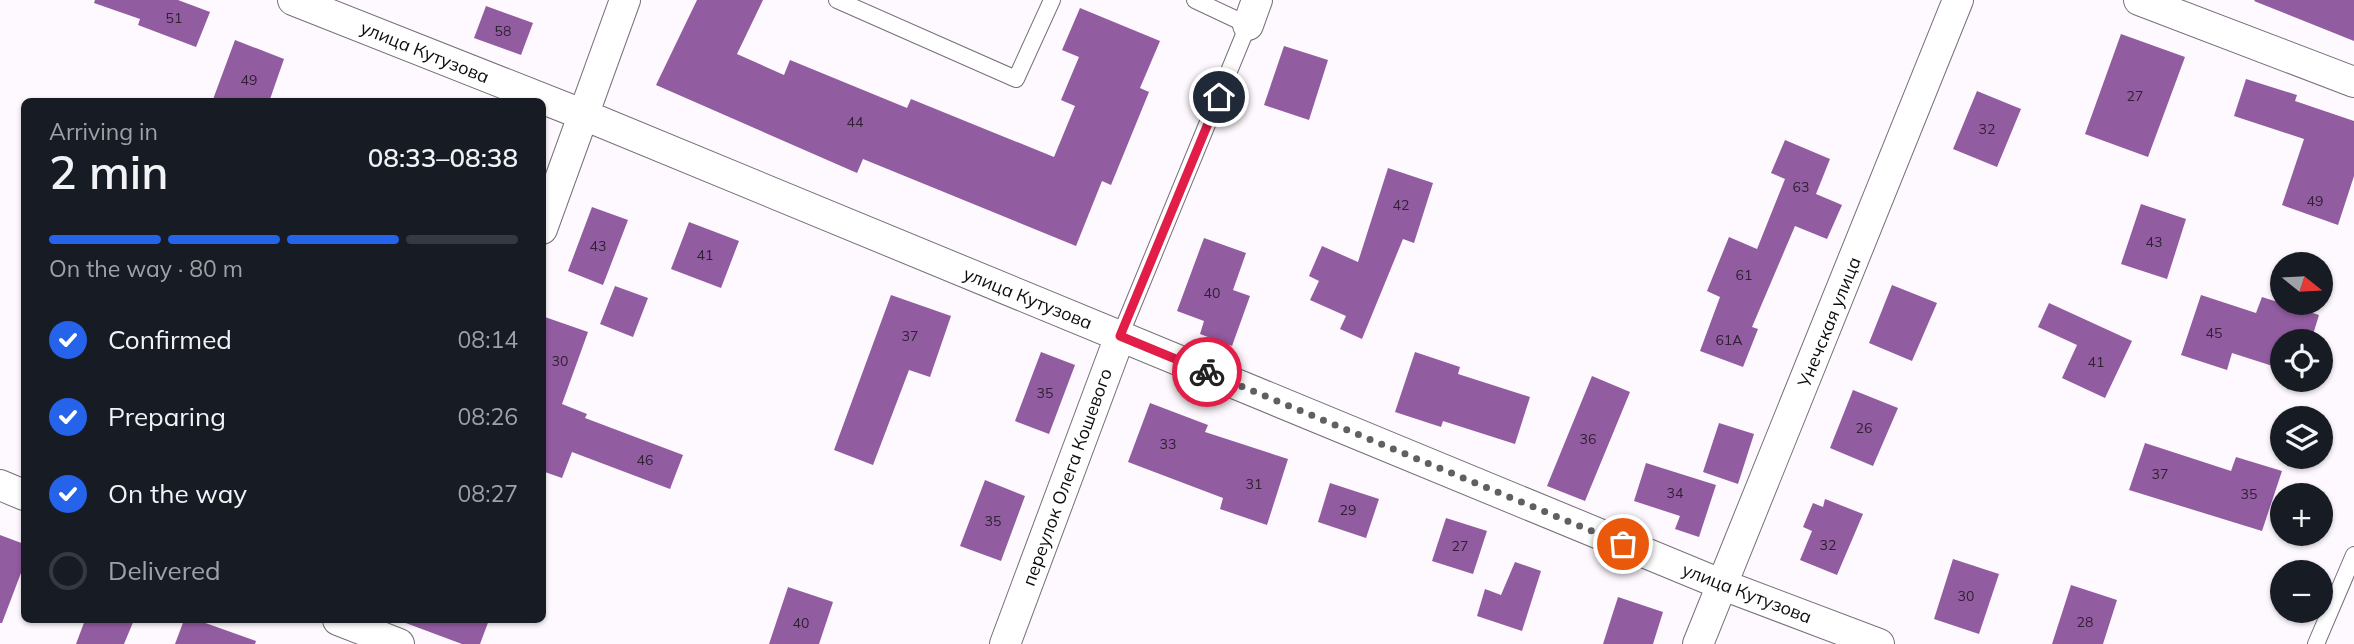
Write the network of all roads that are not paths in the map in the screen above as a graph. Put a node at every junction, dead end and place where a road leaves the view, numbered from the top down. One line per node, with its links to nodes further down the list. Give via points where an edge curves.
1 (293, 0): 10 (street, улица Кутузова)
2 (625, 0): 12 (street)
3 (837, 0): 4 (lane, via 1016,79)
4 (1052, 0)
5 (1195, 0): 8 (lane)
6 (1958, 0): 18 (street, Унечская улица)
7 (2139, 0): 9 (street)
8 (1252, 12): 14 (lane, переулок Олега Кошевого)
9 (2354, 82)
10 (541, 98)
11 (546, 100): 12 (street, улица Кутузова)
12 (584, 115): 13 (street); 14 (street, улица Кутузова)
13 (546, 218)
14 (1120, 336): 18 (street, улица Кутузова); 21 (street, переулок Олега Кошевого)
15 (0, 485): 16 (street)
16 (21, 494)
17 (2354, 555): 24 (lane)
18 (1723, 585): 22 (street, Унечская улица); 23 (street, улица Кутузова)
19 (348, 623): 20 (street)
20 (396, 637)
21 (1005, 644)
22 (1698, 644)
23 (1879, 644)
24 (2316, 644)

